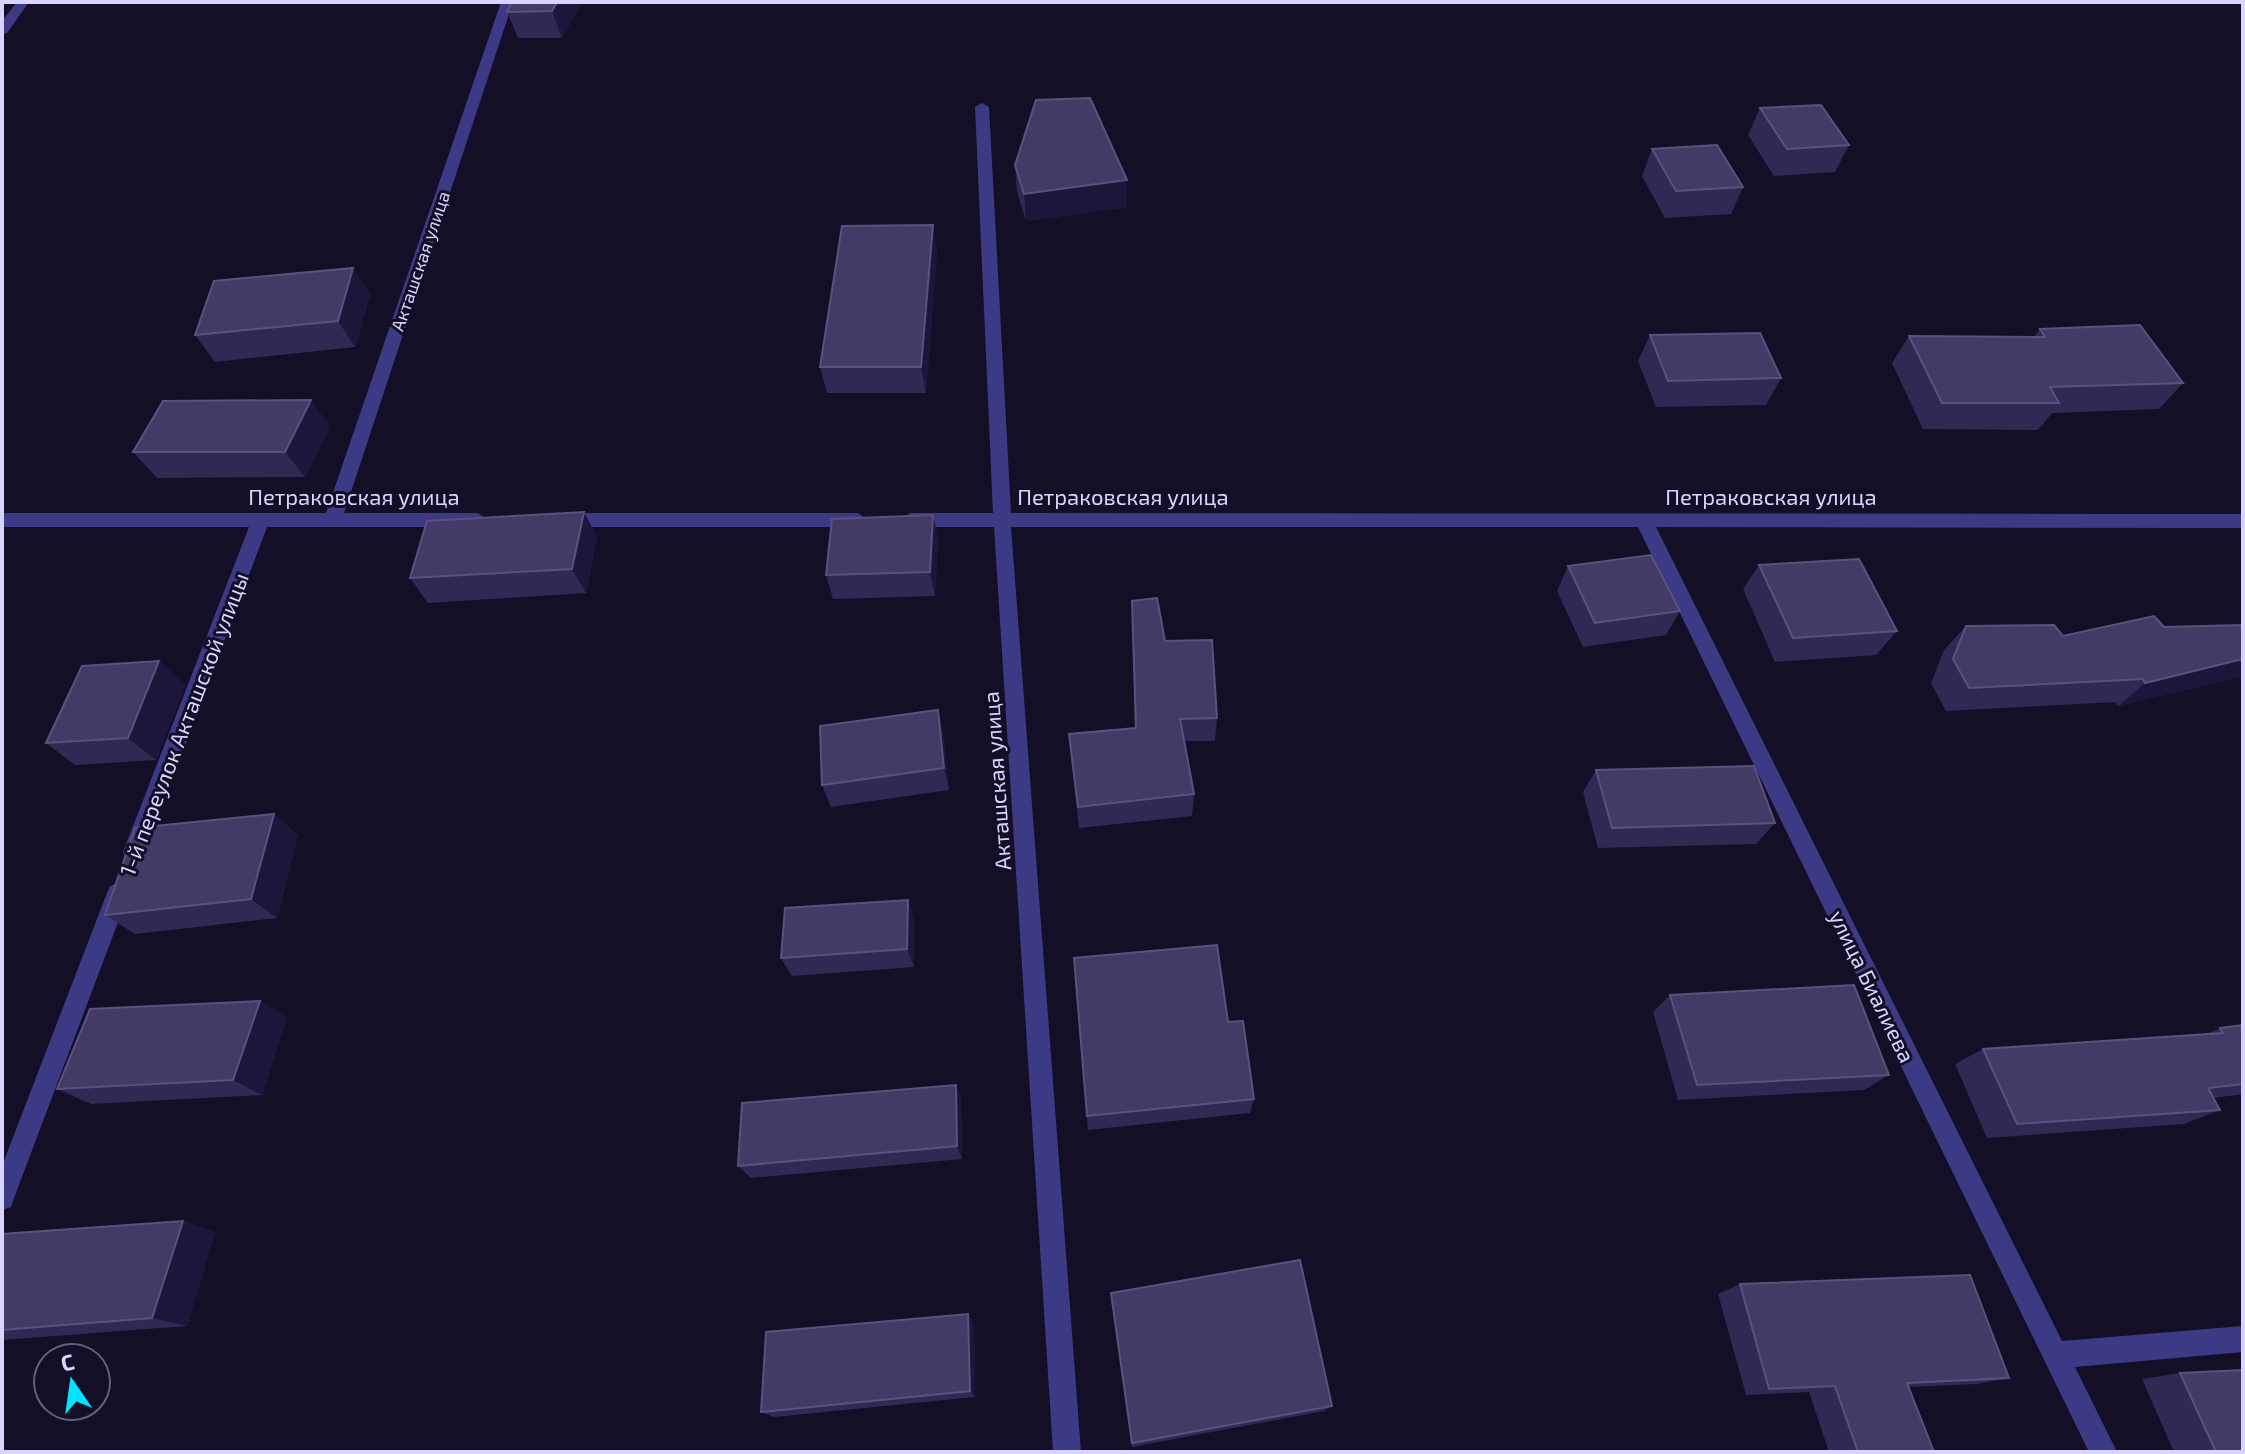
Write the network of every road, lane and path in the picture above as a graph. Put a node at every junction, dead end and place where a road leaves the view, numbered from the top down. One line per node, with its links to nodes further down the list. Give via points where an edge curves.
1 (23, 2): 3 (street)
2 (507, 2): 5 (street, Акташская улица)
3 (2, 30)
4 (982, 107): 10 (street, Акташская улица)
5 (333, 519): 7 (street, Петраковская улица); 8 (street, Петраковская улица)
6 (2, 520): 7 (street, Петраковская улица)
7 (261, 520): 13 (street, 1-й переулок Акташской улицы)
8 (492, 520)
9 (540, 520): 10 (street, Петраковская улица)
10 (1002, 520): 11 (street, Петраковская улица); 16 (street, Акташская улица)
11 (1643, 520): 12 (street, Петраковская улица); 15 (street, улица Биалиева)
12 (2243, 521)
13 (2, 1198)
14 (2243, 1339): 15 (street)
15 (2055, 1355): 17 (street, улица Биалиева)
16 (1067, 1452)
17 (2103, 1452)

